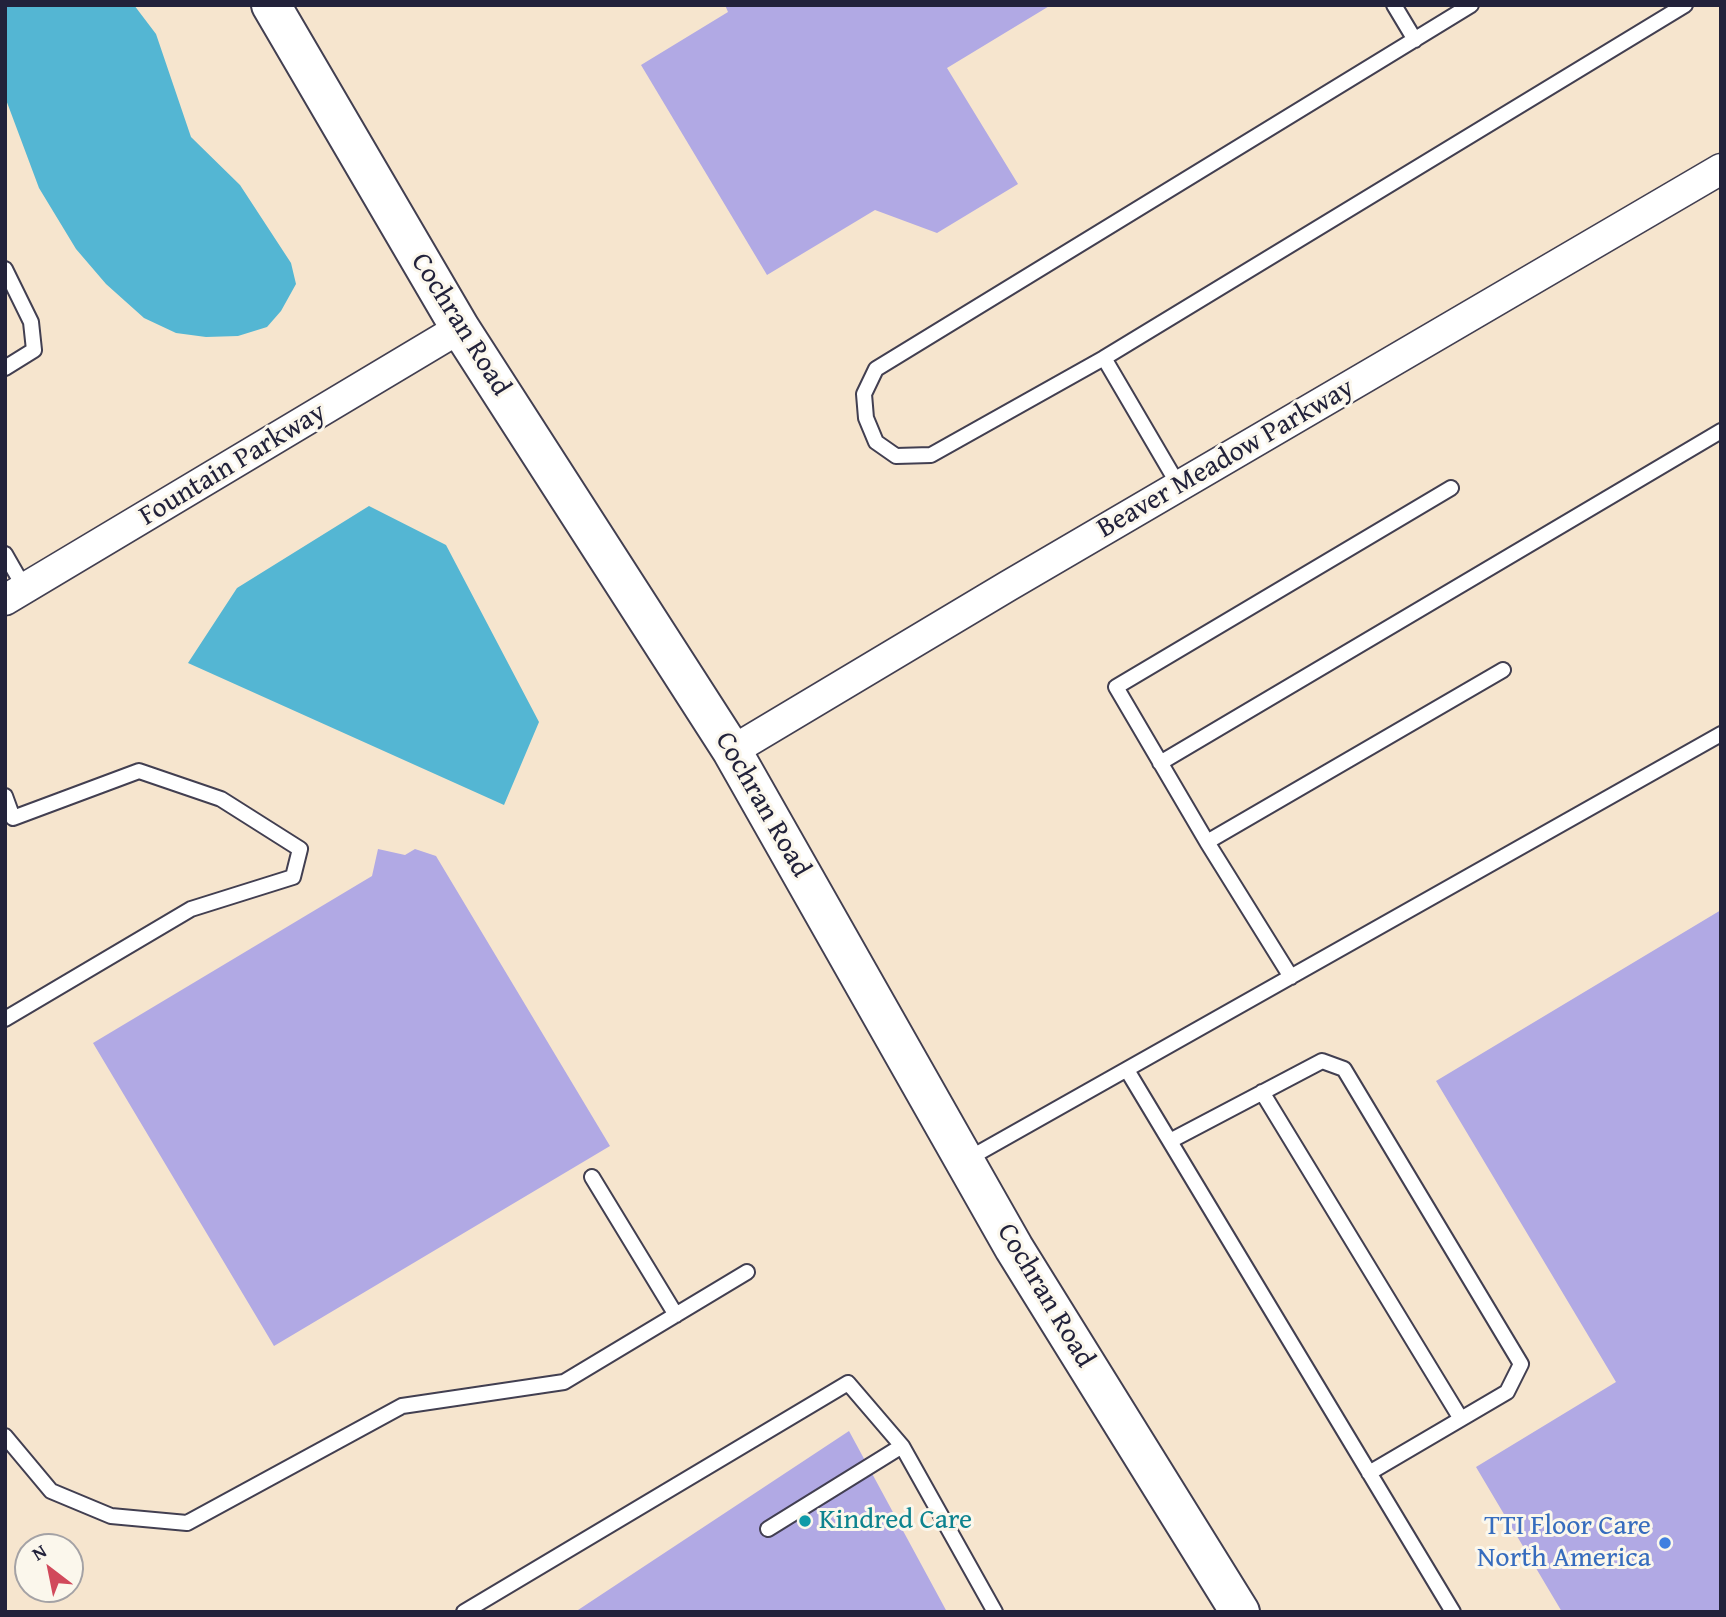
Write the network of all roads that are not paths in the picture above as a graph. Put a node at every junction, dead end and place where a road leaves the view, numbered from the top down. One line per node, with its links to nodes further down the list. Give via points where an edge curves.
1 (271, 5): 8 (street, Cochran Road)
2 (1394, 5): 5 (lane)
3 (1471, 5): 5 (lane)
4 (1685, 5): 9 (lane)
5 (1415, 40): 9 (lane, via 876,369 864,394 866,418 876,442 896,456 931,455)
6 (1721, 169): 12 (street, Beaver Meadow Parkway)
7 (5, 269): 10 (lane, via 31,322 34,351)
8 (460, 328): 15 (street, Fountain Parkway); 18 (street, Cochran Road)
9 (1104, 358): 12 (lane)
10 (5, 368)
11 (1721, 431): 19 (lane)
12 (1179, 486): 18 (street, Beaver Meadow Parkway)
13 (1451, 488): 19 (lane, via 1116,687)
14 (5, 554): 15 (lane)
15 (15, 595)
16 (1503, 670): 22 (lane)
17 (1721, 734): 23 (lane)
18 (732, 751): 28 (street, Cochran Road)
19 (1160, 763): 22 (lane)
20 (5, 796): 21 (lane)
21 (9, 820): 24 (lane, via 139,771 221,799 300,849 293,877 191,909)
22 (1207, 842): 23 (lane)
23 (1291, 977): 25 (lane)
24 (5, 1019)
25 (1127, 1070): 27 (lane); 28 (lane)
26 (1262, 1092): 27 (lane); 32 (lane); 32 (lane, via 1322,1060 1344,1069 1351,1080 1521,1364 1507,1392)
27 (1170, 1142): 35 (lane)
28 (965, 1161): 39 (street, Cochran Road)
29 (592, 1177): 31 (lane)
30 (747, 1272): 31 (lane)
31 (677, 1315): 33 (lane, via 564,1382 402,1406 187,1523 111,1516 51,1491)
32 (1461, 1419): 35 (lane)
33 (5, 1436)
34 (902, 1446): 36 (lane); 37 (lane, via 848,1383); 38 (lane)
35 (1370, 1473): 40 (lane)
36 (768, 1529)
37 (464, 1612)
38 (995, 1612)
39 (1240, 1612)
40 (1453, 1612)

